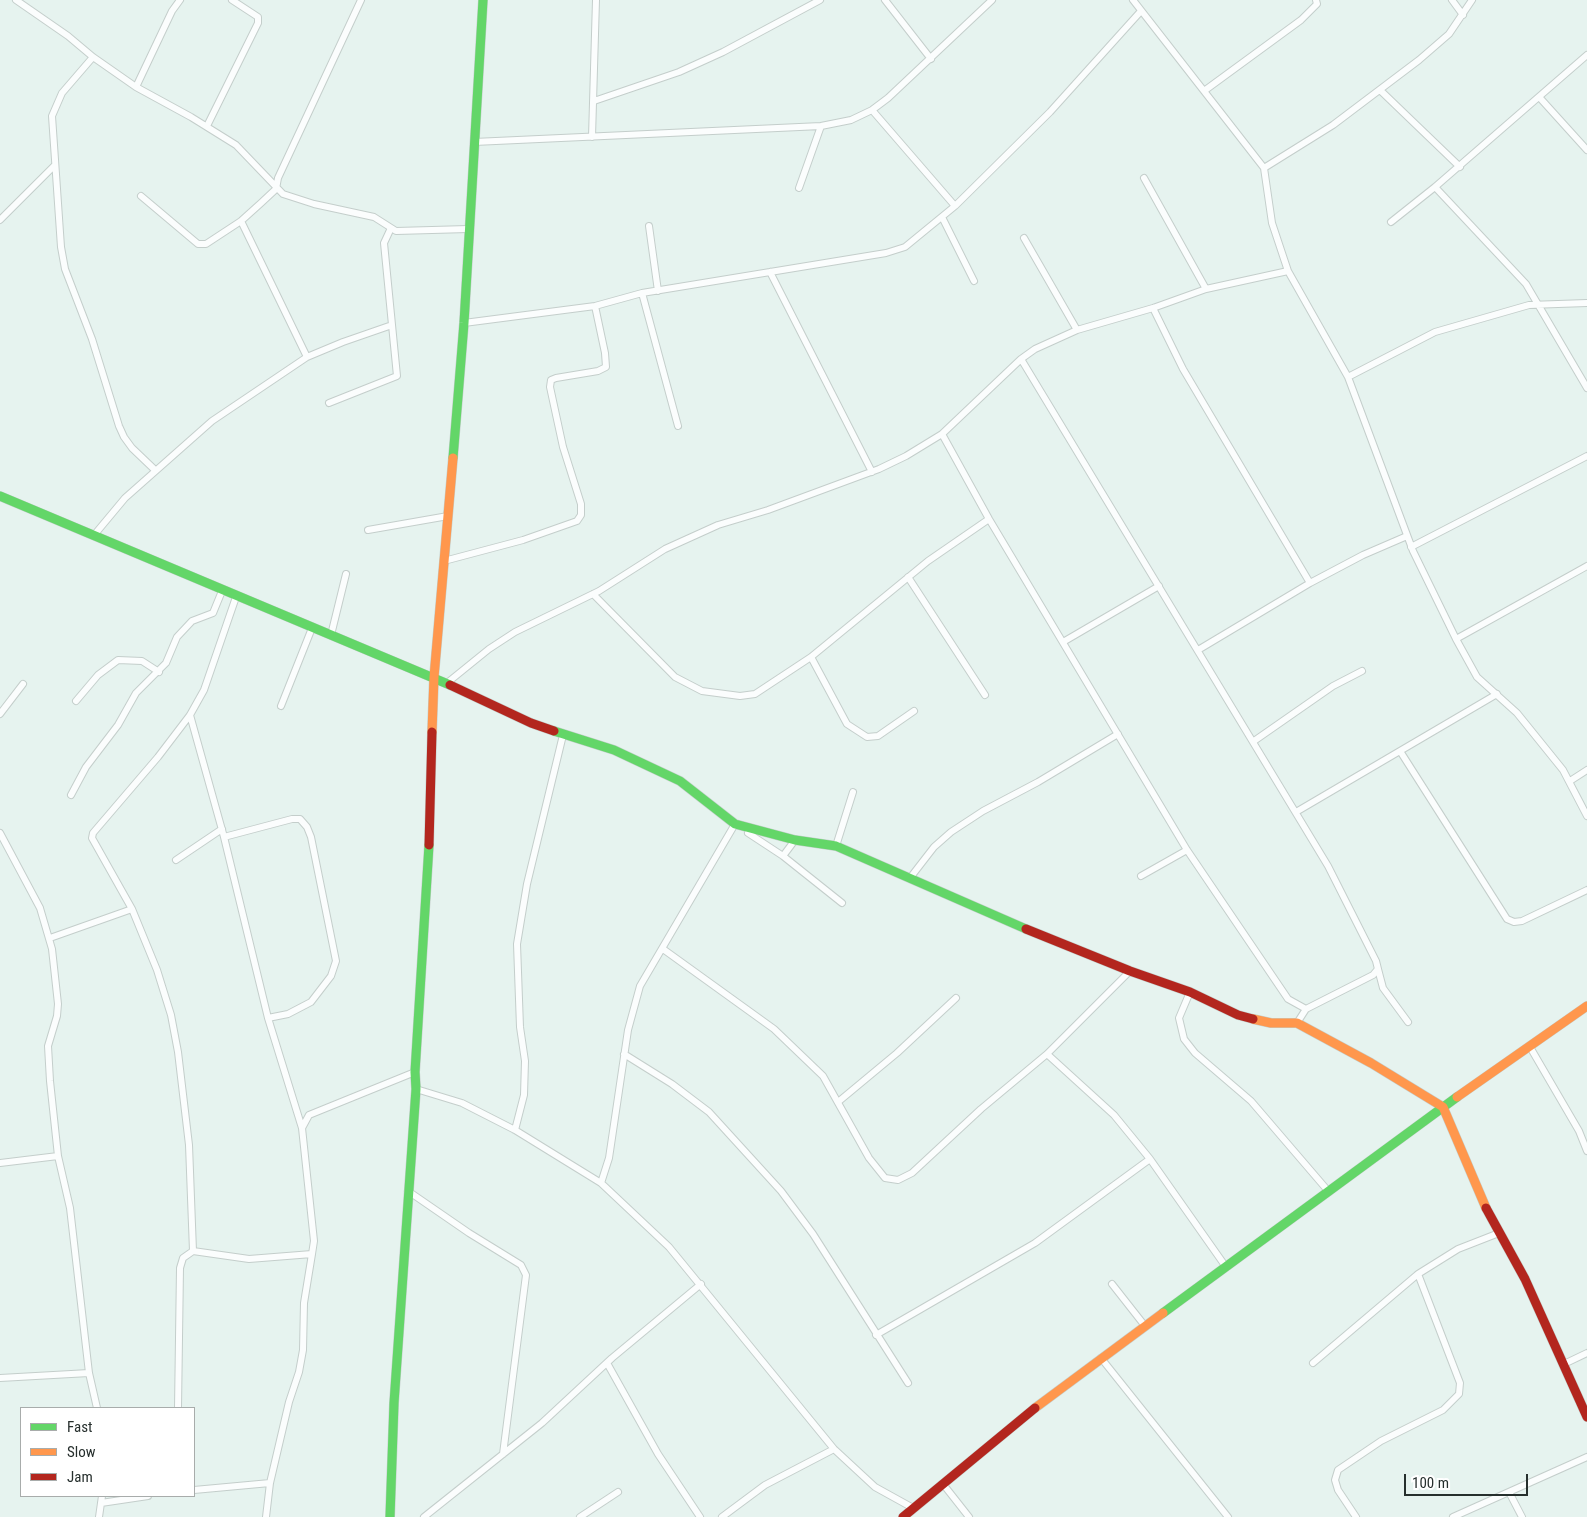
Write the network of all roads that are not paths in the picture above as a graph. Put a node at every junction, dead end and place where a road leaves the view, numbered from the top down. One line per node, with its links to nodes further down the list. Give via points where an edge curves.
1 (16, 0): 17 (street)
2 (180, 0): 19 (street)
3 (232, 0): 25 (street, via 258,17 258,23)
4 (361, 0): 36 (street, via 278,178)
5 (483, 0): 28 (street)
6 (597, 0): 23 (street)
7 (820, 0): 23 (street, via 679,72)
8 (885, 0): 18 (street)
9 (992, 0): 18 (street)
10 (1133, 0): 14 (street)
11 (1316, 0): 20 (street, via 1317,4 1301,20)
12 (1452, 0): 15 (street)
13 (1472, 0): 15 (street)
14 (1141, 11): 20 (street); 38 (street, via 1050,112)
15 (1463, 14): 21 (street, via 1449,34)
16 (1587, 55): 22 (street)
17 (93, 57): 19 (street); 30 (street, via 55,105 52,127)
18 (931, 59): 24 (street)
19 (136, 87): 25 (street)
20 (1204, 91): 32 (street)
21 (1381, 91): 31 (street); 32 (street, via 1290,154)
22 (1540, 98): 29 (street); 31 (street)
23 (594, 101): 27 (street)
24 (872, 110): 26 (street, via 851,120); 38 (street)
25 (207, 126): 36 (street, via 250,156)
26 (821, 126): 27 (street); 34 (street)
27 (592, 137): 28 (street)
28 (474, 142): 45 (street)
29 (1587, 150)
30 (54, 166): 40 (street); 68 (street, via 61,247 70,282 124,437)
31 (1460, 166): 35 (street)
32 (1264, 168): 48 (street, via 1272,223)
33 (1144, 178): 50 (street)
34 (799, 188)
35 (1436, 188): 42 (street); 54 (street, via 1526,284)
36 (276, 189): 41 (street); 44 (street, via 297,200 374,217)
37 (141, 196): 41 (street, via 198,244 206,244)
38 (955, 206): 39 (street)
39 (942, 217): 47 (street, via 905,247); 49 (street)
40 (0, 220)
41 (241, 221): 60 (street)
42 (1391, 222)
43 (649, 226): 51 (street)
44 (391, 228): 45 (street, via 396,231); 58 (street, via 384,243)
45 (468, 229): 57 (street)
46 (1024, 238): 59 (street)
47 (770, 272): 51 (street); 69 (street)
48 (1288, 272): 50 (street); 62 (street)
49 (974, 281)
50 (1206, 289): 56 (street)
51 (658, 291): 52 (street)
52 (642, 294): 55 (street); 65 (street)
53 (1587, 303): 54 (street)
54 (1538, 305): 62 (street, via 1435,332); 63 (street)
55 (595, 306): 57 (street); 77 (street, via 606,366 556,378 551,380 550,387 563,447 581,504 581,515 577,521 523,540)
56 (1153, 308): 59 (street); 81 (street, via 1183,369)
57 (464, 323): 71 (street)
58 (392, 325): 60 (street); 64 (street, via 397,376)
59 (1077, 330): 61 (street)
60 (307, 357): 68 (street, via 212,421)
61 (1021, 359): 66 (street); 82 (street)
62 (1348, 377): 75 (street)
63 (1587, 388)
64 (329, 403)
65 (678, 426)
66 (942, 434): 69 (street); 72 (street)
67 (1587, 456): 76 (street)
68 (155, 470): 74 (street, via 125,498)
69 (872, 472): 84 (street, via 718,526 665,549)
70 (0, 496): 74 (street)
71 (448, 516): 73 (street); 77 (street)
72 (989, 519): 80 (street); 89 (street)
73 (368, 530)
74 (95, 534): 83 (street)
75 (1407, 536): 76 (street); 81 (street, via 1363,554)
76 (1412, 547): 88 (street)
77 (444, 561): 94 (street)
78 (1587, 566): 88 (street)
79 (346, 574): 87 (street)
80 (908, 577): 91 (street); 98 (street)
81 (1310, 583): 90 (street)
82 (1159, 586): 89 (street); 90 (street)
83 (222, 591): 85 (street); 93 (street, via 213,613 192,621 177,637)
84 (593, 594): 91 (street, via 666,669 702,691 740,696 755,694); 95 (street, via 515,632)
85 (236, 597): 86 (street); 103 (street, via 204,690)
86 (312, 628): 87 (street); 100 (street)
87 (331, 635): 94 (street)
88 (1456, 639): 97 (street, via 1478,677)
89 (1063, 642): 104 (street)
90 (1198, 650): 106 (street)
91 (811, 658): 101 (street, via 847,724 867,737 878,736)
92 (1362, 671): 106 (street, via 1333,686)
93 (159, 672): 99 (street, via 142,661 118,660 98,675); 111 (street, via 136,693)
94 (434, 677): 95 (street); 143 (street, via 428,894)
95 (447, 683): 105 (street)
96 (23, 684): 102 (street)
97 (1498, 694): 107 (street); 109 (street, via 1535,732)
98 (985, 695)
99 (76, 701)
100 (281, 706)
101 (914, 711)
102 (0, 714)
103 (190, 715): 115 (street); 128 (street, via 93,833 95,846)
104 (1118, 734): 121 (street); 125 (street, via 951,832 934,847)
105 (563, 735): 114 (street, via 614,750 680,781); 148 (street, via 527,884 517,944 520,1027 525,1061 524,1095)
106 (1254, 741): 112 (street)
107 (1400, 751): 112 (street); 126 (street, via 1506,919 1522,921)
108 (1587, 770): 109 (street)
109 (1570, 782): 113 (street)
110 (853, 792): 120 (street)
111 (71, 795)
112 (1296, 812): 131 (street, via 1328,866)
113 (1587, 816)
114 (735, 824): 119 (street); 130 (street)
115 (222, 829): 118 (street); 123 (street)
116 (0, 833): 129 (street, via 40,908)
117 (748, 833): 122 (street)
118 (224, 836): 137 (street); 137 (street, via 292,819 307,826 312,837 336,961 331,976 312,1002 288,1014)
119 (795, 840): 120 (street); 122 (street)
120 (836, 846): 125 (street)
121 (1187, 850): 124 (street); 136 (street, via 1288,999)
122 (783, 856): 127 (street)
123 (176, 860)
124 (1140, 876)
125 (910, 878): 132 (street, via 1026,930)
126 (1587, 890)
127 (842, 903)
128 (132, 909): 129 (street); 158 (street, via 157,970 178,1052 189,1145)
129 (50, 938): 151 (street, via 58,1004 48,1057)
130 (663, 949): 141 (street, via 640,986); 145 (street, via 774,1029 823,1076)
131 (1378, 969): 136 (street, via 1363,981); 138 (street, via 1383,988)
132 (1130, 971): 133 (street); 142 (street)
133 (1190, 992): 139 (street, via 1238,1015 1270,1023); 156 (street, via 1179,1018 1184,1039 1194,1053 1252,1102)
134 (956, 998): 145 (street)
135 (1587, 1006): 140 (street)
136 (1306, 1009): 139 (street)
137 (268, 1018): 147 (street)
138 (1408, 1022)
139 (1297, 1023): 146 (street)
140 (1530, 1047): 146 (street); 149 (street)
141 (624, 1054): 154 (street, via 609,1158); 165 (street, via 709,1112 748,1153 812,1234)
142 (1047, 1054): 145 (street, via 912,1173 898,1180 885,1178 869,1158); 152 (street, via 1114,1116)
143 (415, 1072): 144 (street); 147 (street, via 309,1115)
144 (416, 1089): 148 (street, via 462,1103); 155 (street)
145 (838, 1102)
146 (1443, 1107): 156 (street); 157 (street)
147 (302, 1128): 159 (street, via 314,1240)
148 (515, 1130): 154 (street)
149 (1584, 1134): 150 (street)
150 (1587, 1150)
151 (58, 1156): 153 (street); 171 (street, via 70,1208)
152 (1150, 1159): 160 (street); 165 (street, via 1035,1243)
153 (0, 1164)
154 (601, 1183): 162 (street, via 669,1247)
155 (408, 1191): 178 (street, via 469,1234 521,1265 526,1275); 190 (street)
156 (1329, 1192): 160 (street)
157 (1498, 1233): 161 (street, via 1458,1249); 170 (street, via 1525,1279)
158 (193, 1250): 159 (street, via 249,1259); 175 (street, via 183,1258 180,1268)
159 (312, 1254): 180 (street, via 304,1303 299,1372)
160 (1226, 1267): 164 (street)
161 (1418, 1274): 169 (street); 198 (street, via 1460,1383 1459,1394 1443,1410 1381,1441 1338,1470 1335,1480 1338,1490)
162 (701, 1284): 168 (street); 177 (street)
163 (1112, 1284): 164 (street)
164 (1145, 1326): 167 (street)
165 (876, 1336): 173 (street)
166 (1587, 1353): 170 (street)
167 (1101, 1358): 181 (street, via 1020,1419); 197 (street)
168 (607, 1363): 178 (street); 193 (street, via 658,1454)
169 (1313, 1363)
170 (1564, 1364): 176 (street)
171 (89, 1373): 172 (street); 174 (street)
172 (0, 1378)
173 (908, 1383)
174 (97, 1407)
175 (178, 1407)
176 (1587, 1417)
177 (834, 1449): 187 (street, via 875,1487); 194 (street, via 765,1485)
178 (503, 1454): 191 (street)
179 (1587, 1457): 184 (street)
180 (270, 1483): 182 (street); 189 (street)
181 (943, 1484): 187 (street); 196 (street)
182 (195, 1490)
183 (618, 1492): 192 (street)
184 (1509, 1492): 199 (street); 200 (street)
185 (132, 1497): 186 (street)
186 (101, 1499): 188 (street)
187 (913, 1508): 195 (street)
188 (99, 1517)
189 (266, 1517)
190 (390, 1517)
191 (424, 1517)
192 (580, 1517)
193 (700, 1517)
194 (722, 1517)
195 (903, 1517)
196 (969, 1517)
197 (1228, 1517)
198 (1356, 1517)
199 (1453, 1517)
200 (1522, 1517)

